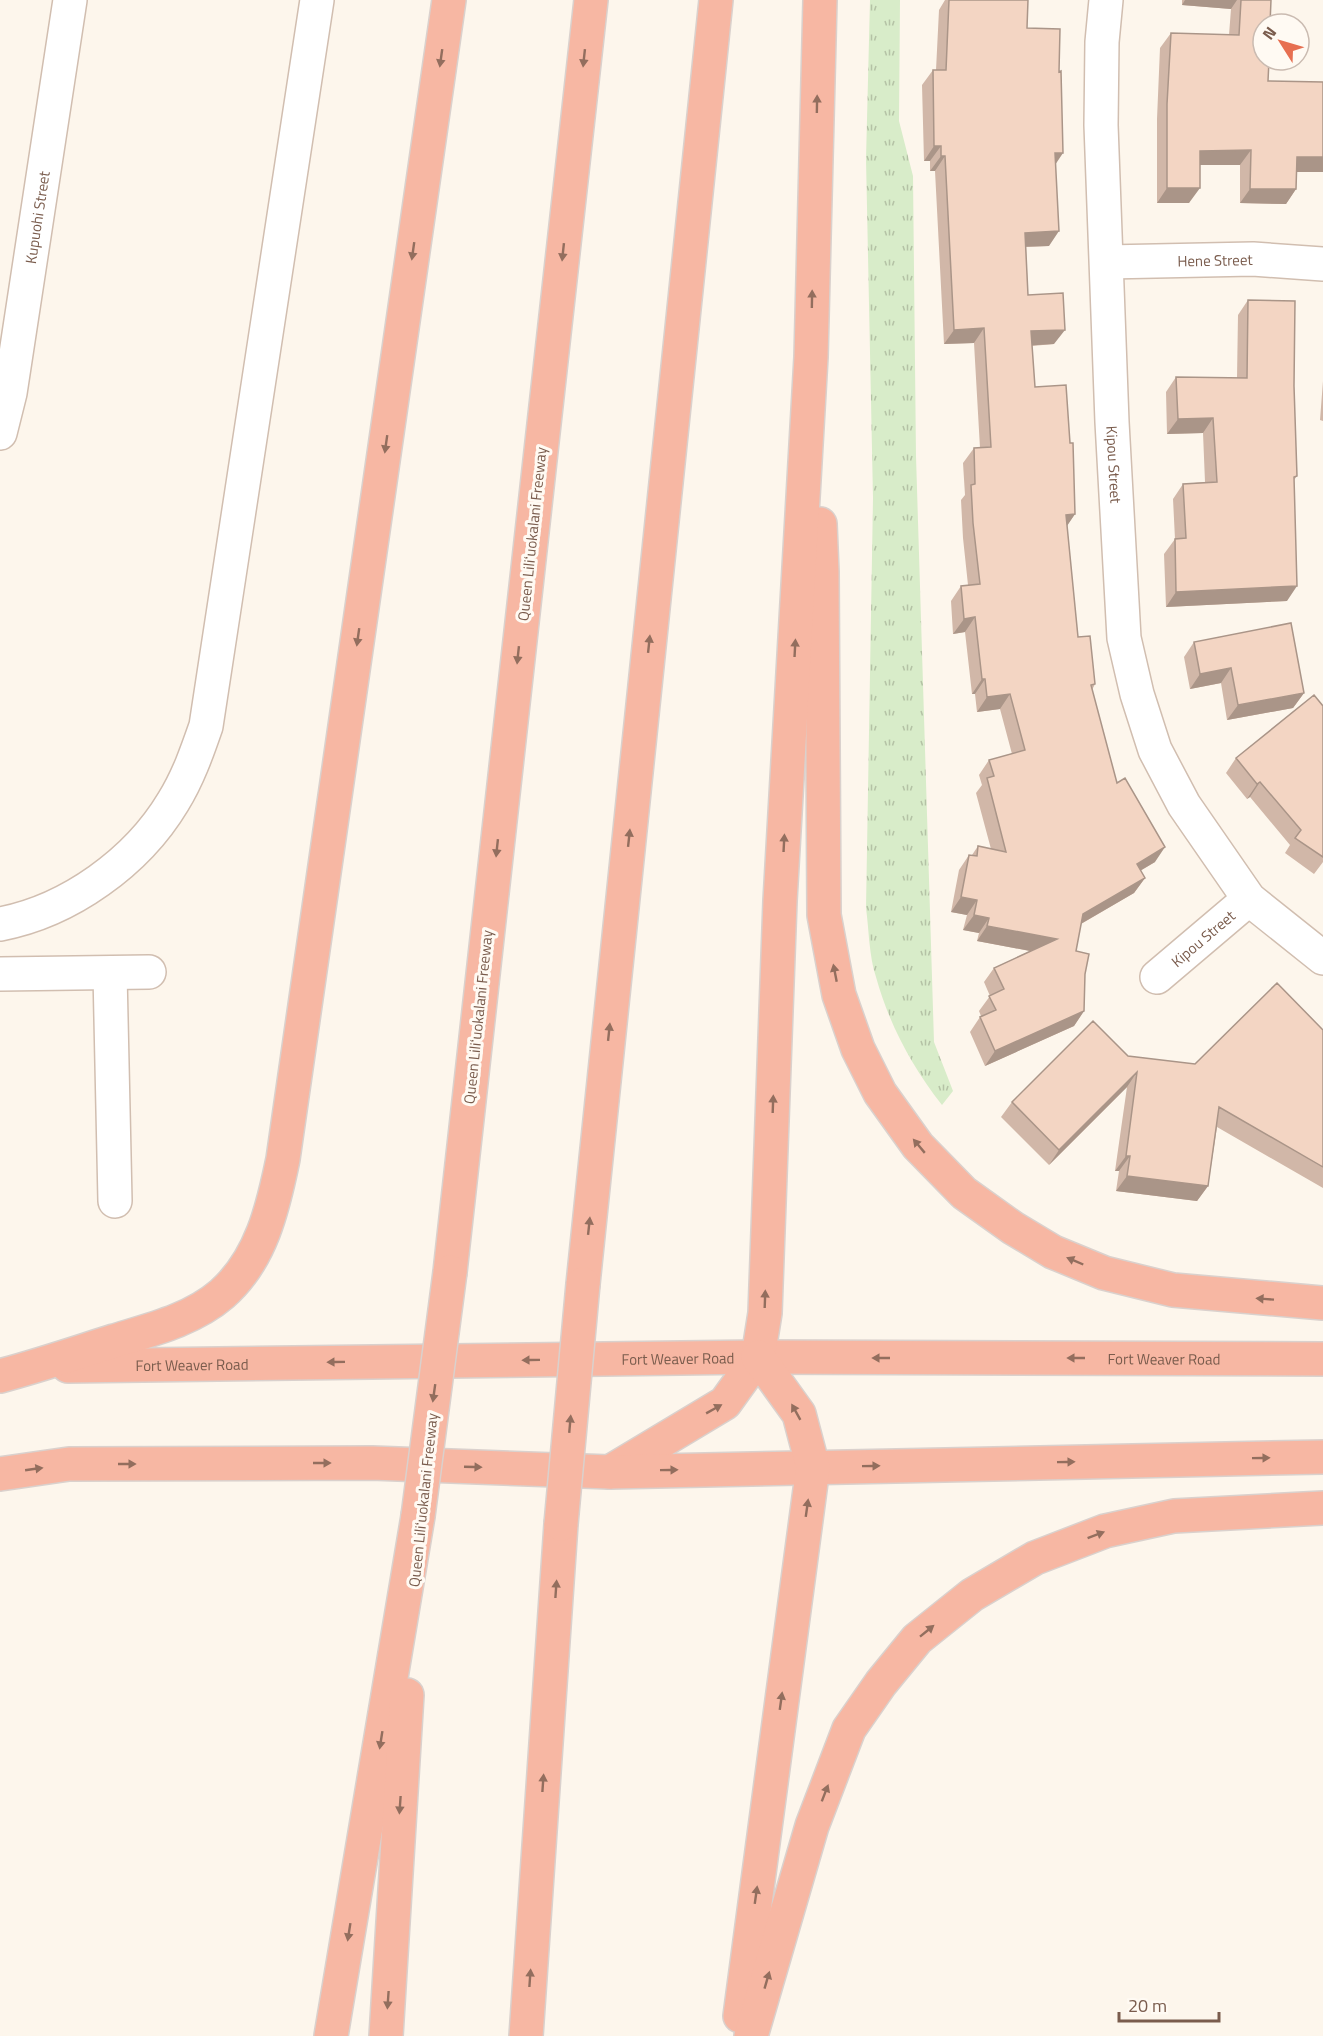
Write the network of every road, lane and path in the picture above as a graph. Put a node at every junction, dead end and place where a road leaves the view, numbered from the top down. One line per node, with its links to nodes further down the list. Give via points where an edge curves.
1 (70, 0): 11 (street, Kupuohi Street, via 10,393)
2 (317, 0): 13 (street, via 206,726 192,766 172,803 147,837 116,867 82,892)
3 (449, 0): 23 (highway, one-way to 23, via 275,1197 256,1250 222,1294 185,1317)
4 (591, 0): 30 (highway, Queen Liliʻuokalani Freeway, one-way to 30, bridge, via 450,1272)
5 (716, 0): 33 (highway, one-way to 5, bridge, via 561,1524 583,1284)
6 (820, 0): 10 (highway, one-way to 6)
7 (1106, 0): 8 (street, Kipou Street, via 1101,124)
8 (1107, 262): 9 (street, Hene Street, via 1253,259); 12 (street, Kipou Street, via 1124,638 1155,750 1184,805)
9 (1323, 264)
10 (811, 357): 20 (highway, one-way to 10, via 1173,1290 1104,1273 1053,1252 964,1193 918,1146 880,1093 858,1049 839,994 824,915 822,572); 21 (highway, one-way to 10, via 765,1312 780,901)
11 (0, 433)
12 (1248, 899): 14 (street, Kipou Street); 18 (street, Kipou Street)
13 (0, 924)
14 (1323, 958)
15 (149, 972): 16 (street)
16 (110, 973): 17 (street); 19 (street)
17 (0, 974)
18 (1157, 977)
19 (116, 1201)
20 (1323, 1303)
21 (758, 1357): 22 (highway, Fort Weaver Road, one-way to 21); 23 (highway, Fort Weaver Road, one-way to 23); 26 (highway, one-way to 21, via 799,1414); 27 (highway, one-way to 21, via 725,1403)
22 (1323, 1359)
23 (33, 1367): 24 (highway)
24 (0, 1376)
25 (1323, 1457): 26 (highway, one-way to 25)
26 (813, 1467): 27 (highway, one-way to 26); 34 (highway, one-way to 26)
27 (610, 1472): 28 (highway, one-way to 27, via 69,1464 372,1463)
28 (0, 1474)
29 (1323, 1508): 35 (highway, one-way to 29, via 812,1826 849,1729 917,1639 972,1595 1035,1558 1106,1531 1174,1516)
30 (418, 1516): 31 (highway, one-way to 31); 32 (highway, Queen Liliʻuokalani Freeway, one-way to 32)
31 (331, 2036)
32 (386, 2036)
33 (526, 2036)
34 (737, 2036)
35 (751, 2036)

